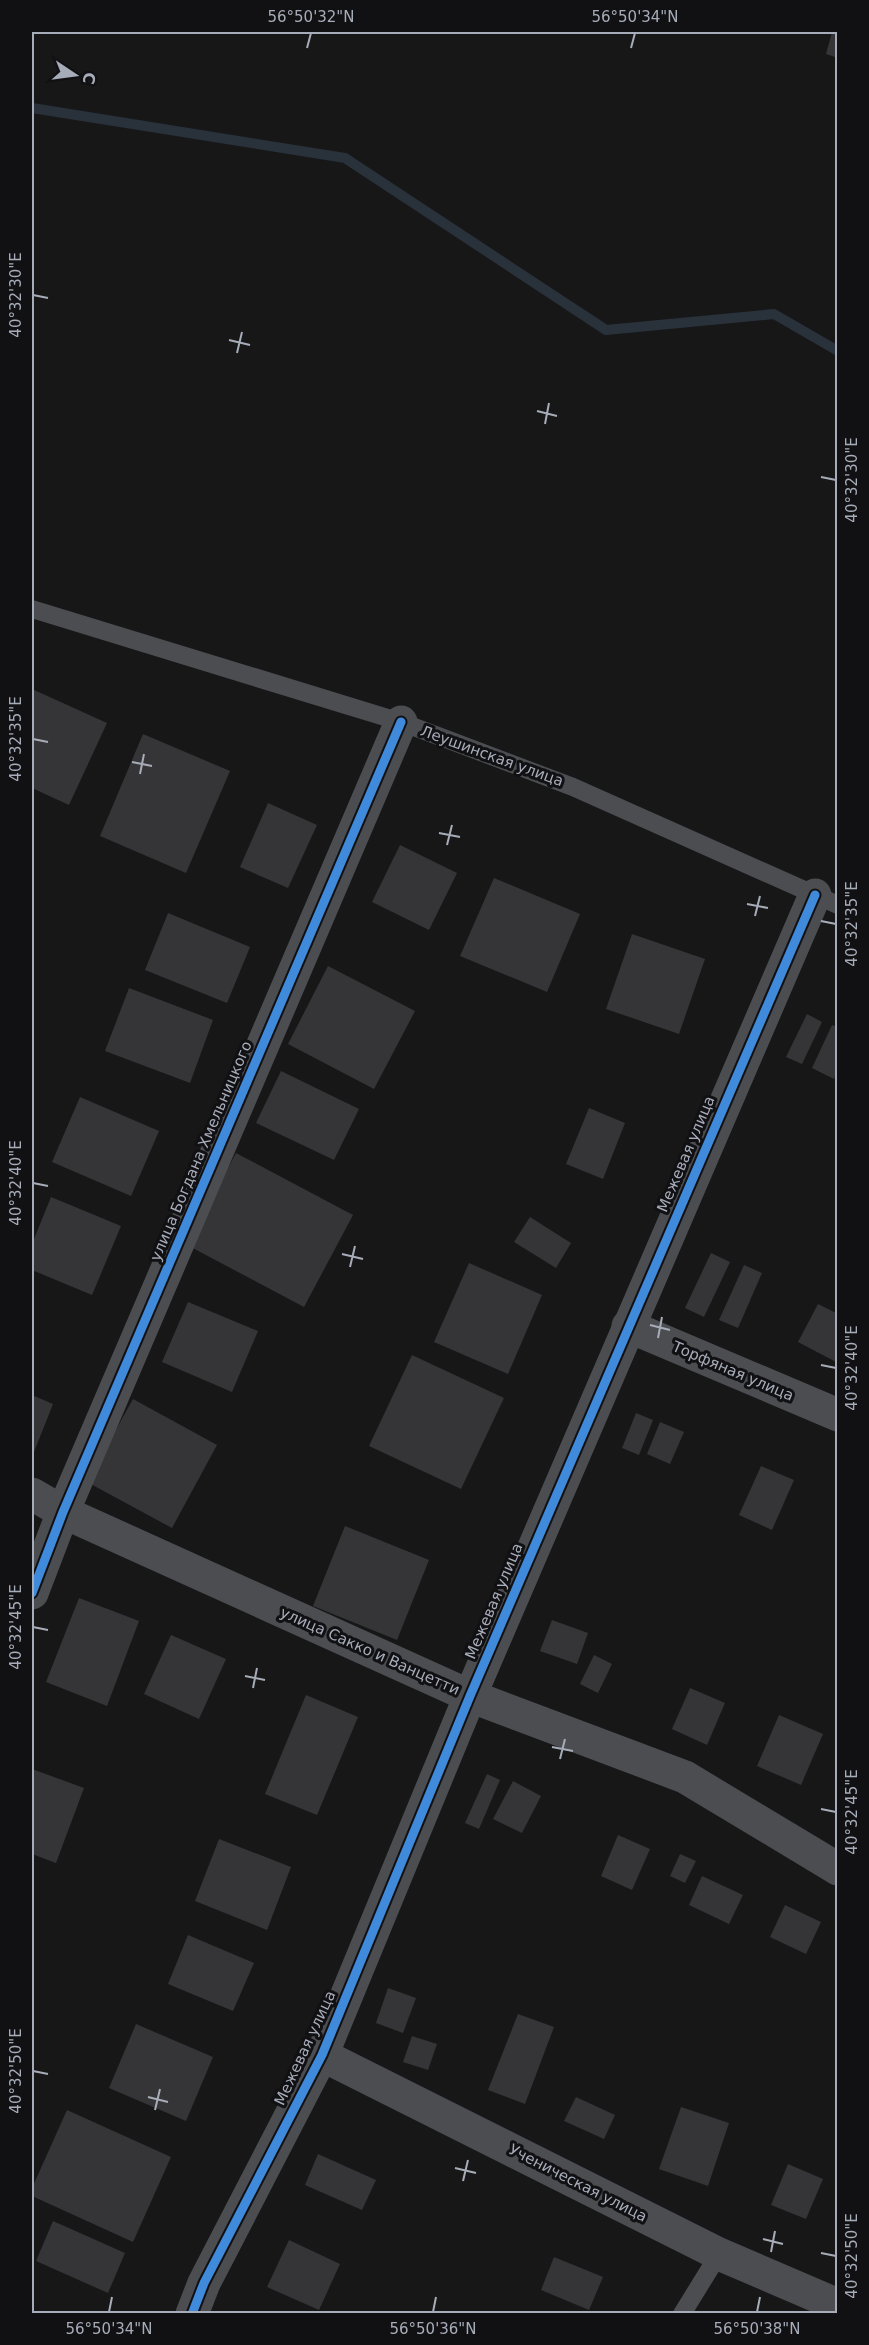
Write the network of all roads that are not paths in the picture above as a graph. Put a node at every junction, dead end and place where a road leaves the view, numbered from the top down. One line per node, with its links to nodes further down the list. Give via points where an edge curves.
1 (32, 609): 2 (lane, Леушинская улица)
2 (401, 722): 3 (lane, Леушинская улица, via 573,787); 7 (street, улица Богдана Хмельницкого)
3 (826, 900): 4 (street, Межевая улица)
4 (627, 1326): 5 (street, Торфяная улица); 9 (street, Межевая улица)
5 (837, 1415)
6 (32, 1494): 7 (street, улица Сакко и Ванцетти)
7 (63, 1512): 8 (street, улица Богдана Хмельницкого); 9 (street, улица Сакко и Ванцетти)
8 (32, 1593)
9 (470, 1696): 10 (street, улица Сакко и Ванцетти, via 685,1778); 11 (street, Межевая улица)
10 (837, 1869)
11 (321, 2055): 12 (street, Ученическая улица); 14 (street, Межевая улица)
12 (719, 2254): 13 (street, Ученическая улица); 15 (lane)
13 (837, 2305)
14 (192, 2313)
15 (682, 2313)

